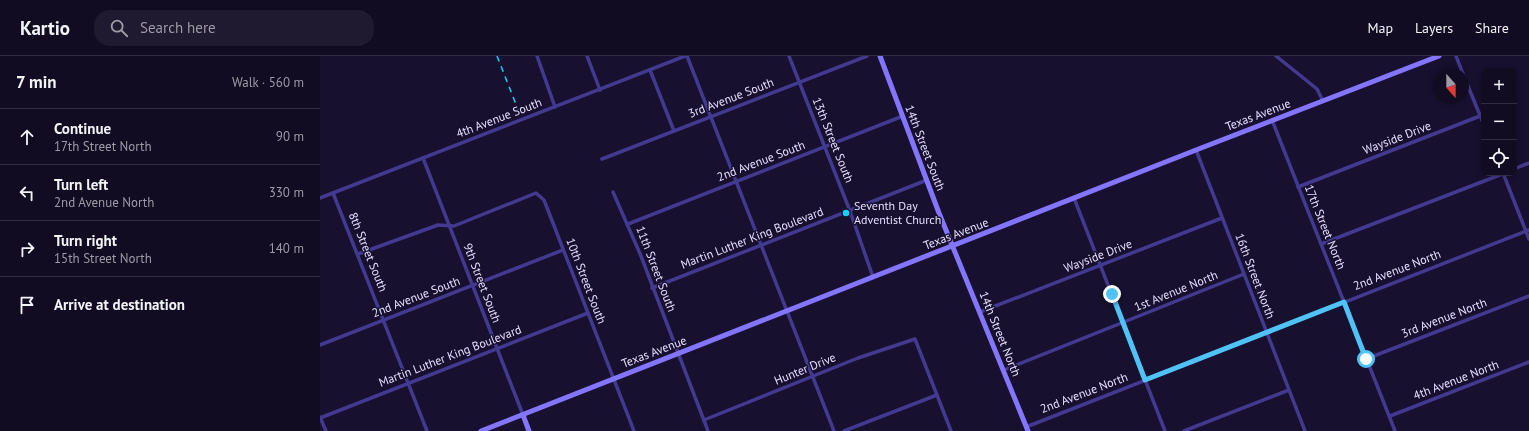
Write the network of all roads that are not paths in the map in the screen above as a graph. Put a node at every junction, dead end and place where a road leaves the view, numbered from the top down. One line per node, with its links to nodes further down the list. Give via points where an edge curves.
1 (537, 56): 16 (street)
2 (587, 56): 14 (street)
3 (686, 56): 11 (street, 4th Avenue South); 19 (street)
4 (789, 56): 12 (street, 13th Street South)
5 (867, 56): 12 (street, 3rd Avenue South)
6 (880, 56): 17 (main road, 14th Street South)
7 (1276, 56): 15 (street, via 1317,89)
8 (1438, 56): 15 (main road, Texas Avenue)
9 (1456, 56): 10 (street)
10 (1461, 68)
11 (650, 70): 14 (street, 4th Avenue South); 21 (street)
12 (799, 82): 19 (street, 3rd Avenue South); 22 (street, 13th Street South)
13 (1469, 89): 18 (street)
14 (600, 90): 16 (street, 4th Avenue South)
15 (1323, 101): 20 (main road, Texas Avenue)
16 (555, 107): 24 (street, 4th Avenue South)
17 (902, 116): 22 (street, 2nd Avenue South); 30 (main road, 14th Street South)
18 (1480, 116): 32 (street, Wayside Drive)
19 (711, 117): 21 (street, 3rd Avenue South); 31 (street)
20 (1272, 120): 23 (main road, Texas Avenue); 32 (street, 17th Street North)
21 (674, 131): 25 (street, 3rd Avenue South)
22 (824, 147): 31 (street, 2nd Avenue South); 37 (street, 13th Street South)
23 (1196, 150): 36 (main road, Texas Avenue); 38 (street, 16th Street North)
24 (423, 158): 34 (street, 4th Avenue South); 40 (street, 9th Street South)
25 (602, 159)
26 (1529, 163): 27 (street)
27 (1517, 168)
28 (1496, 176): 43 (street)
29 (1505, 176): 41 (street)
30 (927, 180): 37 (street, Martin Luther King Boulevard); 45 (main road, 14th Street South)
31 (736, 181): 39 (street, 2nd Avenue South); 44 (street)
32 (1298, 187): 43 (street, 17th Street North)
33 (613, 192): 39 (street, 11th Street South)
34 (333, 193): 35 (street, 4th Avenue South); 47 (street, 8th Street South)
35 (320, 198)
36 (1074, 198): 45 (main road, Texas Avenue); 48 (street)
37 (850, 210): 44 (street, Martin Luther King Boulevard); 50 (street, 13th Street South)
38 (1222, 218): 48 (street, Wayside Drive); 49 (street, 16th Street North)
39 (628, 224): 52 (street, 11th Street South)
40 (449, 225): 46 (street, 10th Street South, via 454,226 536,193 544,200); 47 (street, via 438,225); 51 (street, 9th Street South)
41 (1527, 230): 42 (street); 54 (street, 2nd Avenue North)
42 (1529, 239)
43 (1321, 244): 54 (street, 17th Street North)
44 (761, 245): 52 (street, Martin Luther King Boulevard); 55 (street)
45 (953, 246): 50 (main road, Texas Avenue); 56 (main road, 14th Street North)
46 (563, 250): 51 (street, 2nd Avenue South); 57 (street, 10th Street South)
47 (358, 254): 58 (street, 8th Street South)
48 (1100, 265): 56 (street, Wayside Drive); 59 (street)
49 (1244, 274): 59 (street, 1st Avenue North); 60 (street, 16th Street North)
50 (873, 277): 55 (main road, Texas Avenue)
51 (472, 286): 58 (street, 2nd Avenue South); 62 (street, 9th Street South)
52 (652, 288): 63 (street, 11th Street South)
53 (1529, 296): 64 (street, 3rd Avenue North)
54 (1344, 302): 60 (street, 2nd Avenue North); 64 (street, 17th Street North)
55 (786, 311): 63 (main road, Texas Avenue); 67 (street)
56 (980, 312): 66 (main road, 14th Street North)
57 (588, 313): 62 (street, Martin Luther King Boulevard); 68 (street, 10th Street South)
58 (384, 320): 61 (street, 2nd Avenue South); 70 (street, 8th Street South)
59 (1123, 323): 66 (street, 1st Avenue North); 69 (street)
60 (1267, 332): 69 (street, 2nd Avenue North); 71 (street, 16th Street North)
61 (320, 345)
62 (497, 349): 70 (street, Martin Luther King Boulevard); 73 (street, 9th Street South)
63 (678, 354): 68 (main road, Texas Avenue); 76 (street, 11th Street South)
64 (1366, 359): 74 (street, 17th Street North)
65 (1529, 362): 74 (street, 4th Avenue North)
66 (1004, 370): 77 (main road, 14th Street North)
67 (812, 377): 72 (street, Hunter Drive, via 915,339); 76 (street, Hunter Drive); 84 (street)
68 (614, 379): 73 (main road, Texas Avenue); 82 (street, 10th Street South)
69 (1145, 380): 77 (street, 2nd Avenue North); 87 (street)
70 (408, 384): 75 (street, Martin Luther King Boulevard); 79 (street, 8th Street South)
71 (1289, 390): 88 (street); 89 (street, 16th Street North)
72 (937, 395): 85 (street); 86 (street)
73 (523, 415): 80 (main road, Texas Avenue); 81 (main road)
74 (1390, 416): 90 (street, 17th Street North)
75 (320, 418): 78 (street)
76 (704, 420): 83 (street, 11th Street South)
77 (1027, 429)
78 (326, 431)
79 (427, 431)
80 (481, 431)
81 (529, 431)
82 (634, 431)
83 (708, 431)
84 (834, 431)
85 (844, 431)
86 (952, 431)
87 (1165, 431)
88 (1184, 431)
89 (1305, 431)
90 (1395, 431)

